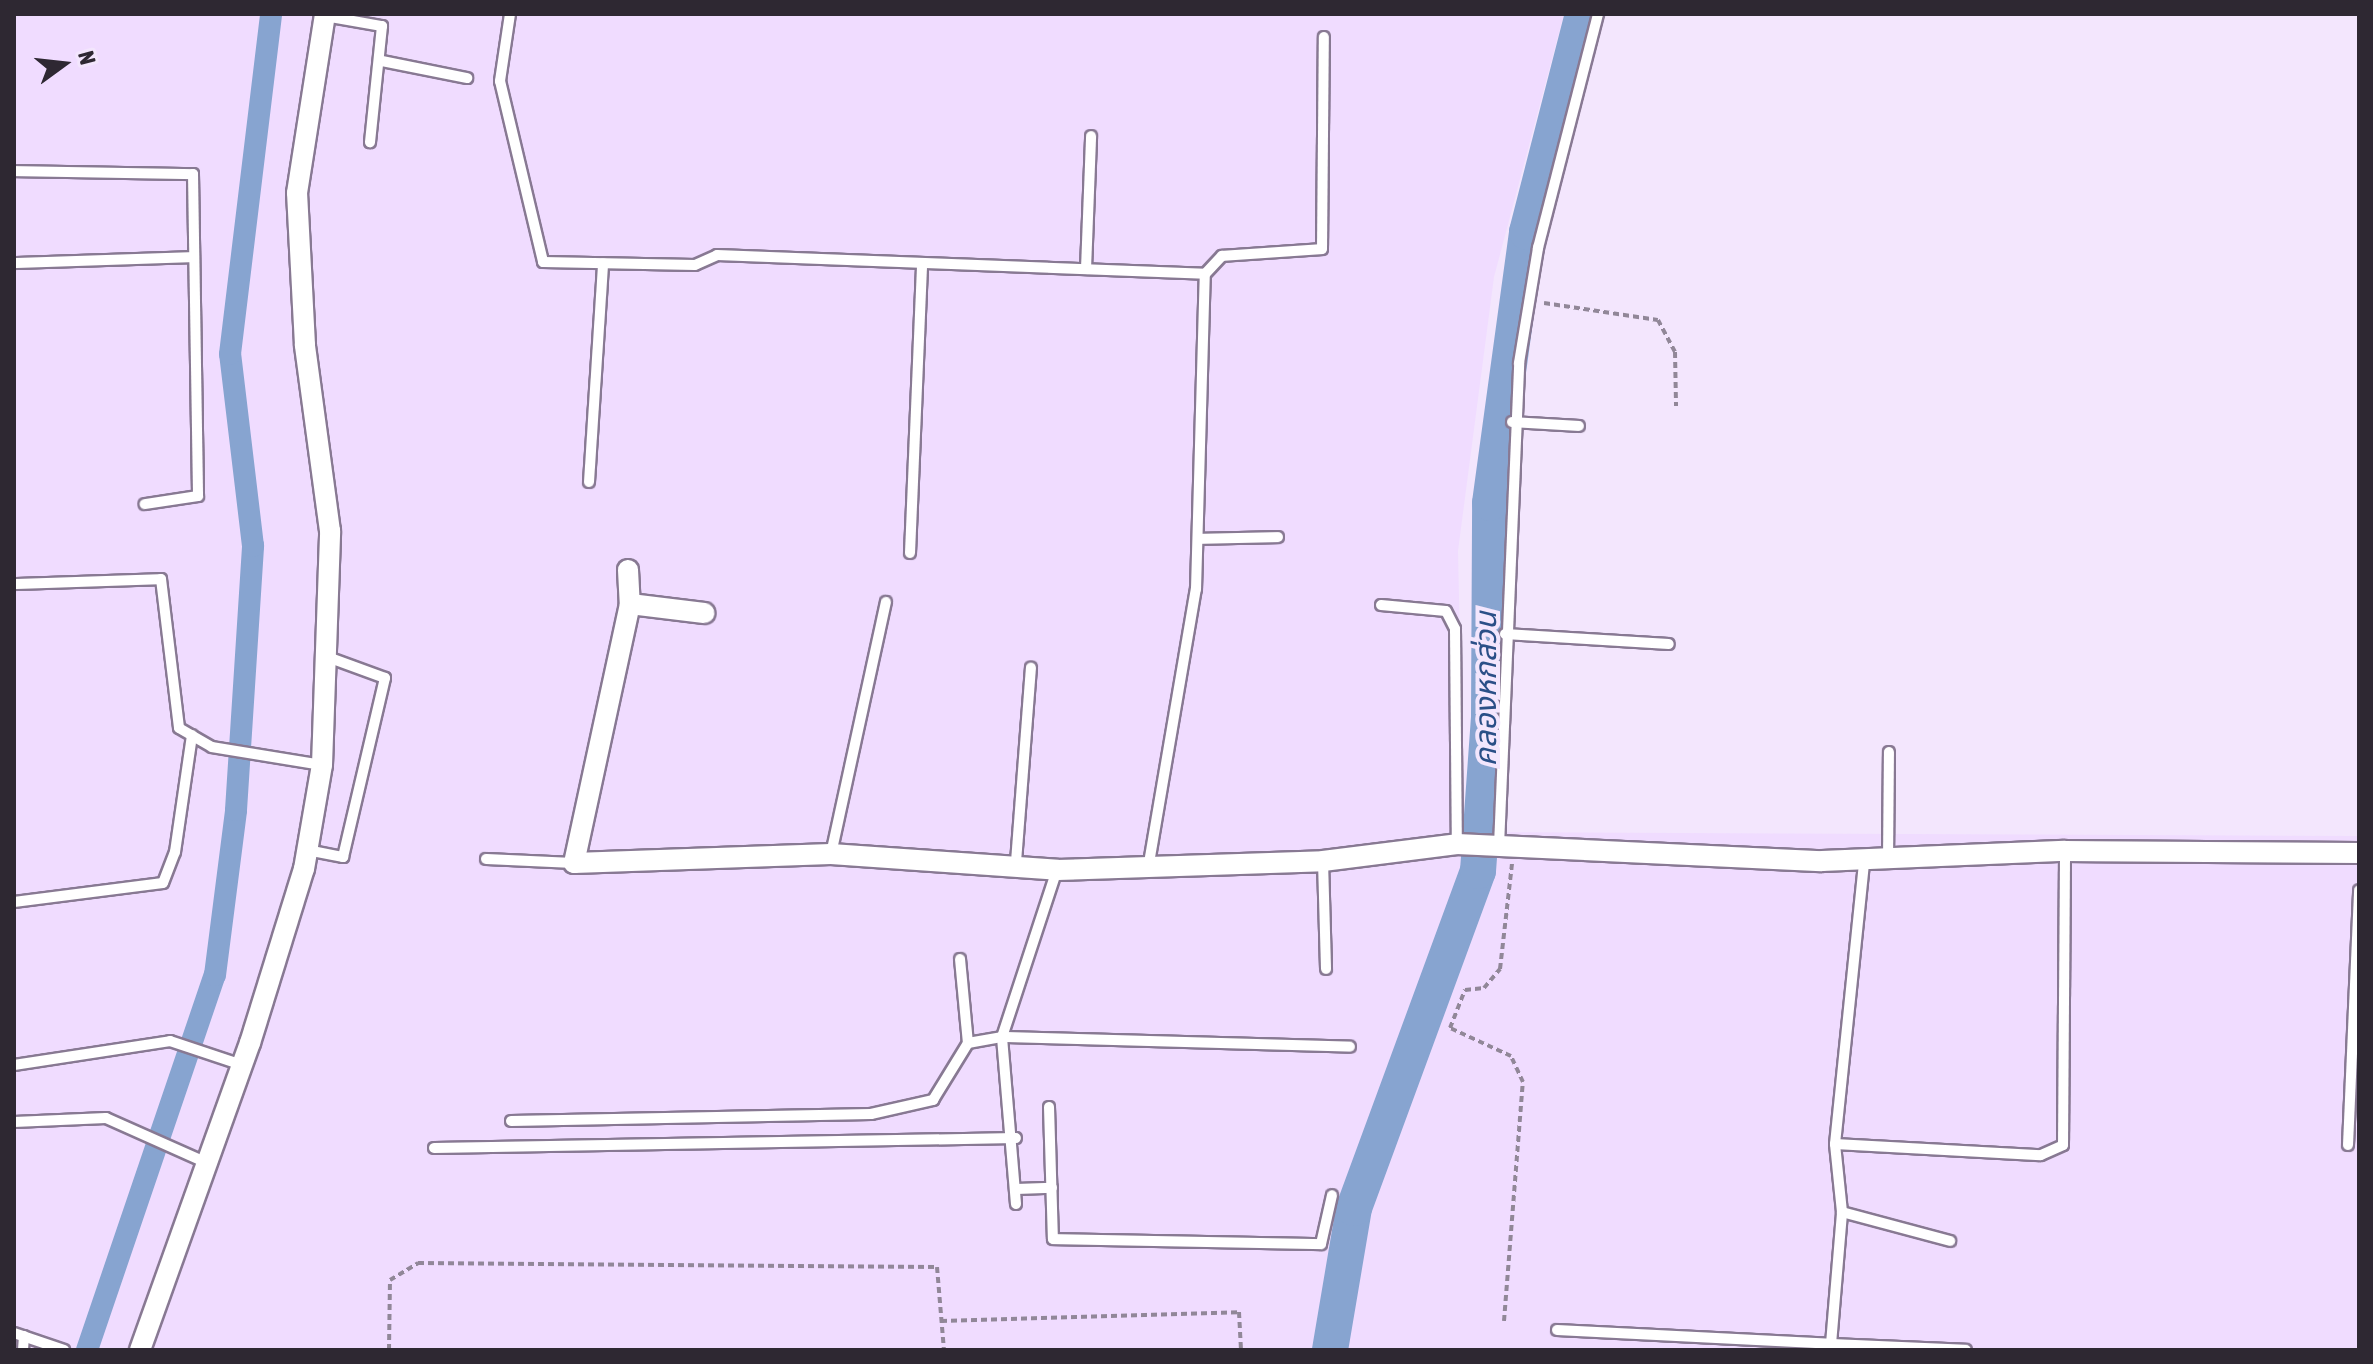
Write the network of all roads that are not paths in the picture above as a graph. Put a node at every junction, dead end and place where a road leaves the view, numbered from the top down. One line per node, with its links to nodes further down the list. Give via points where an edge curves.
1 (510, 14): 13 (lane, via 500,81 543,262)
2 (1598, 14): 17 (lane, via 1529,300)
3 (325, 15): 4 (lane); 32 (street, via 297,193 305,345 330,531)
4 (373, 19): 6 (lane, via 382,26)
5 (1324, 37): 16 (lane, via 1322,249 1222,256)
6 (382, 61): 7 (lane); 9 (lane)
7 (467, 78)
8 (1091, 136): 15 (lane)
9 (370, 142)
10 (14, 171): 11 (lane, via 193,174 198,232)
11 (191, 257): 12 (lane); 20 (lane, via 198,496)
12 (14, 263)
13 (603, 263): 14 (lane, via 695,265 717,255); 19 (lane)
14 (922, 264): 15 (lane); 23 (lane)
15 (1086, 269): 16 (lane)
16 (1205, 274): 22 (lane)
17 (1512, 422): 18 (lane); 30 (lane)
18 (1579, 426)
19 (589, 482)
20 (145, 504)
21 (1278, 537): 22 (lane)
22 (1198, 539): 49 (lane, via 1196,589)
23 (910, 553)
24 (628, 570): 27 (street)
25 (14, 584): 34 (lane, via 161,579 179,728)
26 (886, 602): 42 (lane)
27 (630, 604): 29 (street); 48 (street)
28 (1381, 605): 37 (lane, via 1446,611 1455,629)
29 (704, 613)
30 (1505, 634): 31 (lane); 38 (lane)
31 (1669, 644)
32 (330, 658): 36 (street); 39 (lane, via 385,678 343,857)
33 (1031, 668): 47 (lane)
34 (192, 735): 36 (lane, via 212,747); 52 (lane, via 175,852 163,883)
35 (1889, 752): 46 (lane)
36 (322, 765): 39 (street)
37 (1457, 844): 38 (street); 44 (street)
38 (1501, 848): 45 (street)
39 (307, 850): 60 (street)
40 (2065, 851): 41 (street); 46 (street); 65 (lane, via 2063,1145 2041,1155)
41 (2359, 853)
42 (831, 854): 47 (street); 48 (street)
43 (486, 859): 48 (lane)
44 (1323, 861): 49 (street); 55 (lane)
45 (1864, 861): 46 (street); 65 (lane)
46 (1888, 861)
47 (1016, 862): 50 (street)
48 (574, 863)
49 (1149, 863): 50 (street)
50 (1057, 870): 56 (lane)
51 (2359, 890): 53 (lane)
52 (14, 902)
53 (2358, 942): 66 (lane)
54 (960, 959): 57 (lane)
55 (1326, 969)
56 (1002, 1037): 57 (lane); 58 (lane); 64 (lane)
57 (968, 1043): 62 (lane, via 933,1100 871,1114)
58 (1350, 1047)
59 (14, 1065): 60 (lane, via 170,1041)
60 (242, 1065): 68 (street)
61 (1049, 1107): 69 (lane)
62 (511, 1121)
63 (14, 1122): 68 (lane, via 106,1118 120,1130)
64 (1016, 1138): 67 (lane); 70 (lane)
65 (1835, 1144): 73 (lane)
66 (2348, 1145)
67 (434, 1148)
68 (207, 1163): 80 (street)
69 (1052, 1188): 70 (lane); 71 (lane, via 1053,1239 1321,1244)
70 (1016, 1189): 72 (lane)
71 (1332, 1195)
72 (1016, 1204)
73 (1842, 1212): 74 (lane); 77 (lane)
74 (1950, 1241)
75 (1557, 1330): 77 (lane)
76 (19, 1334): 78 (lane); 79 (lane)
77 (1831, 1344): 81 (lane)
78 (23, 1350)
79 (63, 1350)
80 (140, 1350)
81 (1966, 1350)

